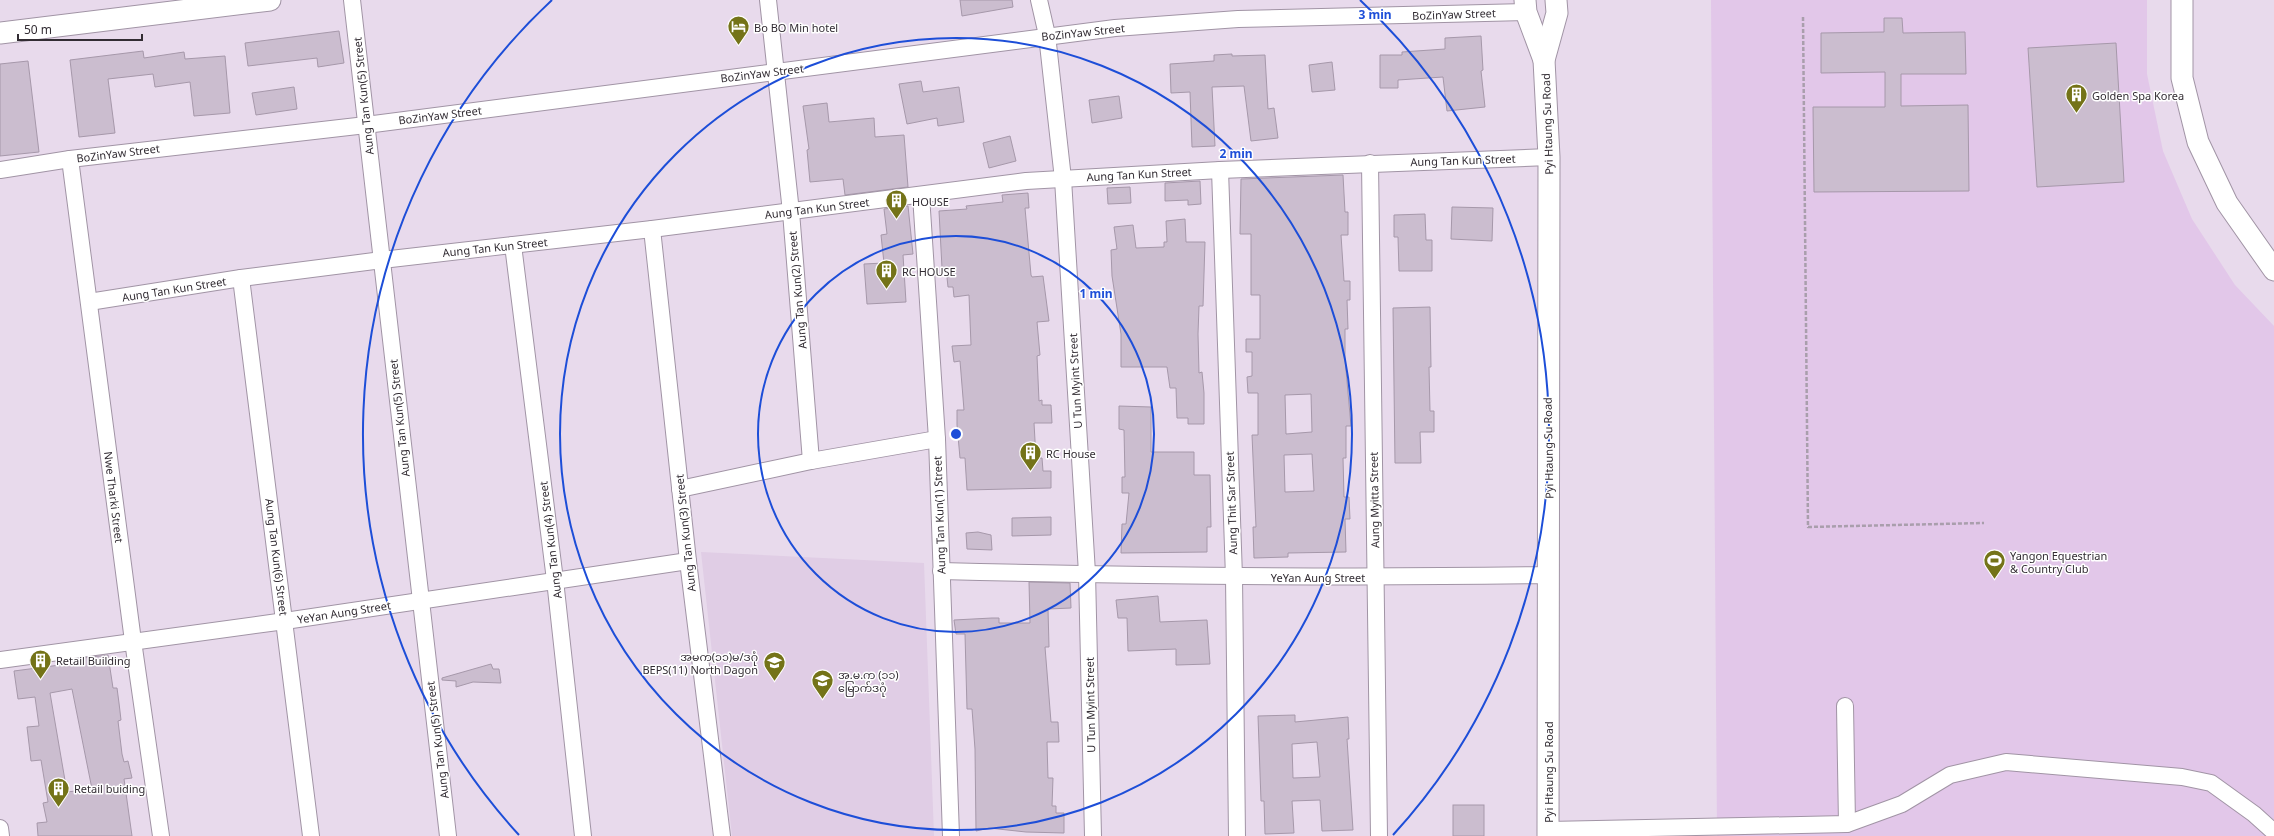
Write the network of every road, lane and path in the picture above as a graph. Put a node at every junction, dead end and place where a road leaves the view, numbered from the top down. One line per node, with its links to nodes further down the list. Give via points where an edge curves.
1 (270, 0): 9 (main road)
2 (352, 0): 13 (street, Aung Tan Kun(5) Street)
3 (768, 0): 12 (street, Aung Tan Kun(2) Street)
4 (1039, 0): 10 (street, U Tun Myint Street)
5 (1556, 0): 11 (main road, Pyi Htaung Su Road, via 1557,13)
6 (2182, 0): 25 (main road, via 2182,78 2198,142 2227,203)
7 (1526, 6): 10 (street, BoZinYaw Street, via 1238,19); 11 (main road, Pyi Htaung Su Road)
8 (1803, 17): 31 (path, via 1808,527)
9 (0, 33)
10 (1047, 35): 12 (street, BoZinYaw Street); 19 (street, U Tun Myint Street)
11 (1544, 60): 14 (main road, Pyi Htaung Su Road)
12 (775, 72): 13 (street, BoZinYaw Street); 21 (street, Aung Tan Kun(2) Street)
13 (366, 125): 15 (street, BoZinYaw Street); 24 (street, Aung Tan Kun(5) Street)
14 (1549, 157): 16 (street, Aung Tan Kun Street); 35 (main road, Pyi Htaung Su Road)
15 (70, 159): 17 (street, BoZinYaw Street); 27 (street, Nwe Tharki Street)
16 (1370, 163): 18 (street, Aung Tan Kun Street); 37 (street, Aung Myitta Street)
17 (0, 170)
18 (1220, 170): 19 (street, Aung Tan Kun Street); 36 (street, Aung Thit Sar Street)
19 (1063, 178): 20 (street, Aung Tan Kun Street); 34 (street, U Tun Myint Street)
20 (921, 195): 21 (street, Aung Tan Kun Street); 28 (street, Aung Tan Kun(1) Street)
21 (791, 212): 22 (street, Aung Tan Kun Street); 29 (street, Aung Tan Kun(2) Street)
22 (652, 229): 23 (street, Aung Tan Kun Street); 30 (street, Aung Tan Kun(3) Street)
23 (513, 245): 24 (street, Aung Tan Kun Street); 38 (street, Aung Tan Kun(4) Street)
24 (382, 260): 26 (street, Aung Tan Kun Street); 39 (street, Aung Tan Kun(5) Street)
25 (2274, 270)
26 (241, 278): 27 (street, Aung Tan Kun Street); 40 (street, Aung Tan Kun(6) Street)
27 (89, 302): 41 (street, Nwe Tharki Street)
28 (937, 439): 29 (street); 33 (street, Aung Tan Kun(1) Street)
29 (811, 461): 30 (street)
30 (680, 489): 32 (street, Aung Tan Kun(3) Street)
31 (1984, 523)
32 (688, 561): 38 (street, YeYan Aung Street); 53 (street, Aung Tan Kun(3) Street)
33 (941, 572): 34 (street, YeYan Aung Street); 54 (street, Aung Tan Kun(1) Street)
34 (1087, 573): 36 (street, YeYan Aung Street); 55 (street, U Tun Myint Street)
35 (1549, 575): 37 (street, YeYan Aung Street); 47 (main road, Pyi Htaung Su Road)
36 (1234, 577): 37 (street, YeYan Aung Street); 56 (street, Aung Thit Sar Street)
37 (1375, 577): 57 (street, Aung Myitta Street)
38 (555, 580): 39 (street, YeYan Aung Street); 52 (street, Aung Tan Kun(4) Street)
39 (420, 600): 40 (street, YeYan Aung Street); 51 (street, Aung Tan Kun(5) Street)
40 (285, 621): 41 (street, YeYan Aung Street); 50 (street, Aung Tan Kun(6) Street)
41 (133, 641): 42 (street, YeYan Aung Street); 49 (street, Nwe Tharki Street)
42 (0, 660)
43 (1845, 706): 44 (street)
44 (1847, 824): 46 (street, via 1902,804 1950,775 2006,762 2182,777 2211,783); 47 (street)
45 (0, 828): 48 (street)
46 (2274, 832)
47 (1548, 833)
48 (1, 836)
49 (161, 836)
50 (311, 836)
51 (448, 836)
52 (583, 836)
53 (722, 836)
54 (951, 836)
55 (1093, 836)
56 (1237, 836)
57 (1380, 836)

